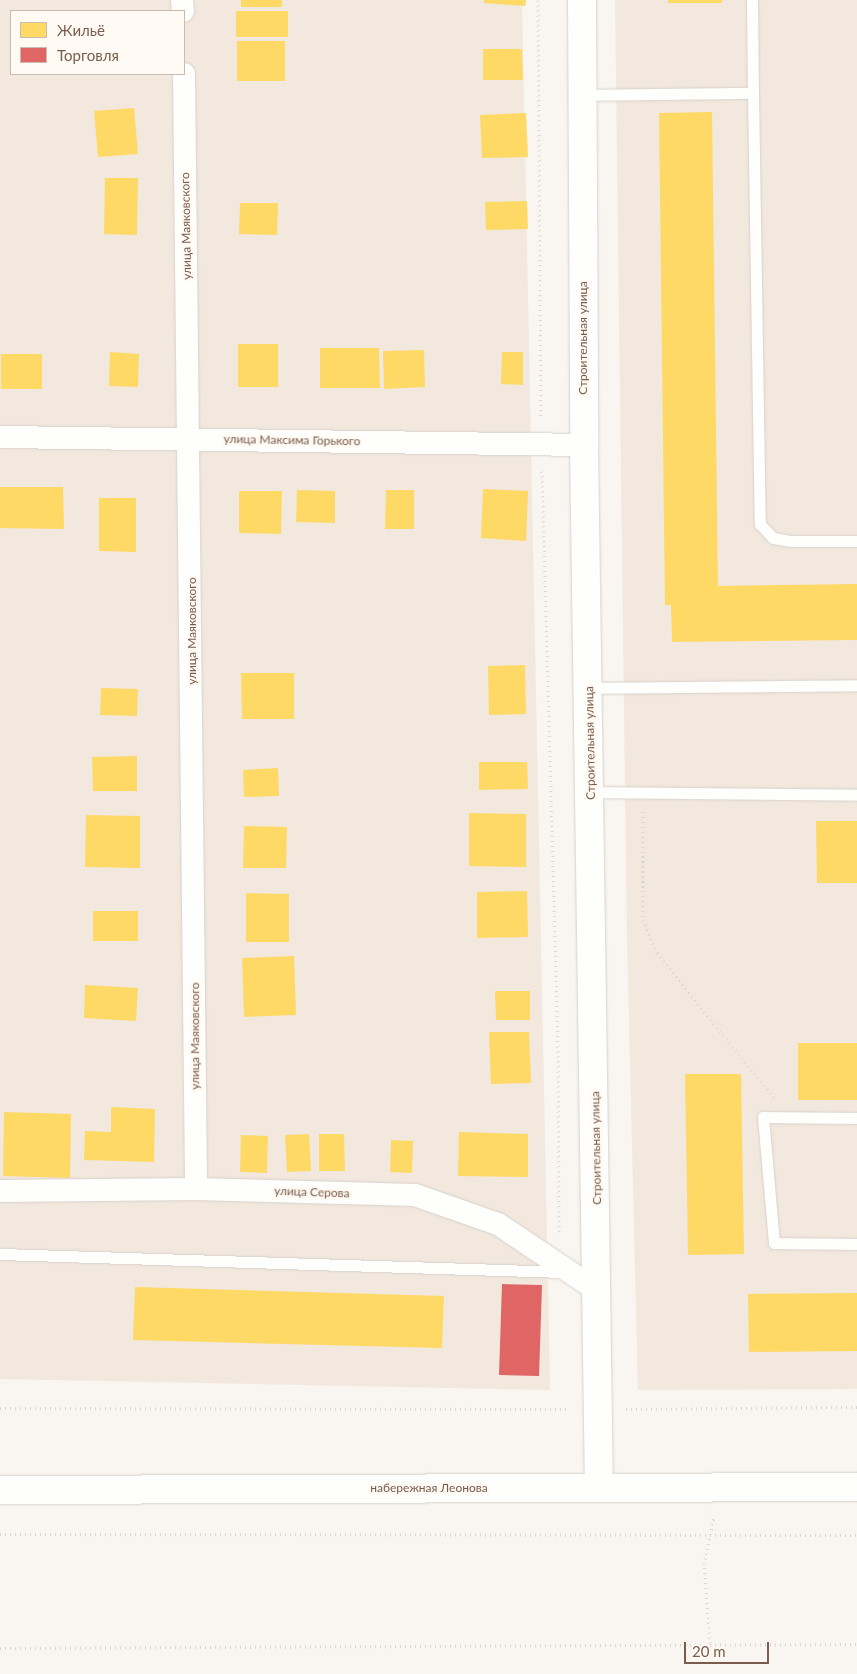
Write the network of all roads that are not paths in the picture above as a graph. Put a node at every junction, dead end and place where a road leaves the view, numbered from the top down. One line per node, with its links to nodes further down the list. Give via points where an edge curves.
1 (582, 0): 5 (street, Строительная улица)
2 (752, 0): 4 (lane)
3 (184, 75): 7 (street, улица Маяковского)
4 (753, 93): 5 (lane); 9 (lane, via 760,524 773,538 790,541)
5 (582, 95): 8 (street, Строительная улица)
6 (0, 436): 7 (street, улица Максима Горького)
7 (190, 438): 8 (street, улица Максима Горького); 15 (street, улица Маяковского)
8 (584, 445): 11 (street, Строительная улица)
9 (857, 541)
10 (857, 685): 11 (lane)
11 (590, 688): 12 (street, Строительная улица)
12 (591, 792): 13 (lane); 20 (street, Строительная улица)
13 (857, 795)
14 (857, 1118): 17 (lane, via 763,1117 774,1243)
15 (196, 1189): 16 (street, улица Серова); 19 (street, улица Серова, via 415,1194 498,1224)
16 (0, 1191)
17 (857, 1244)
18 (0, 1254): 19 (lane)
19 (565, 1269): 20 (street, улица Серова)
20 (598, 1291): 21 (street, Строительная улица)
21 (599, 1487): 22 (street, набережная Леонова); 23 (street, набережная Леонова)
22 (857, 1487)
23 (0, 1490)

